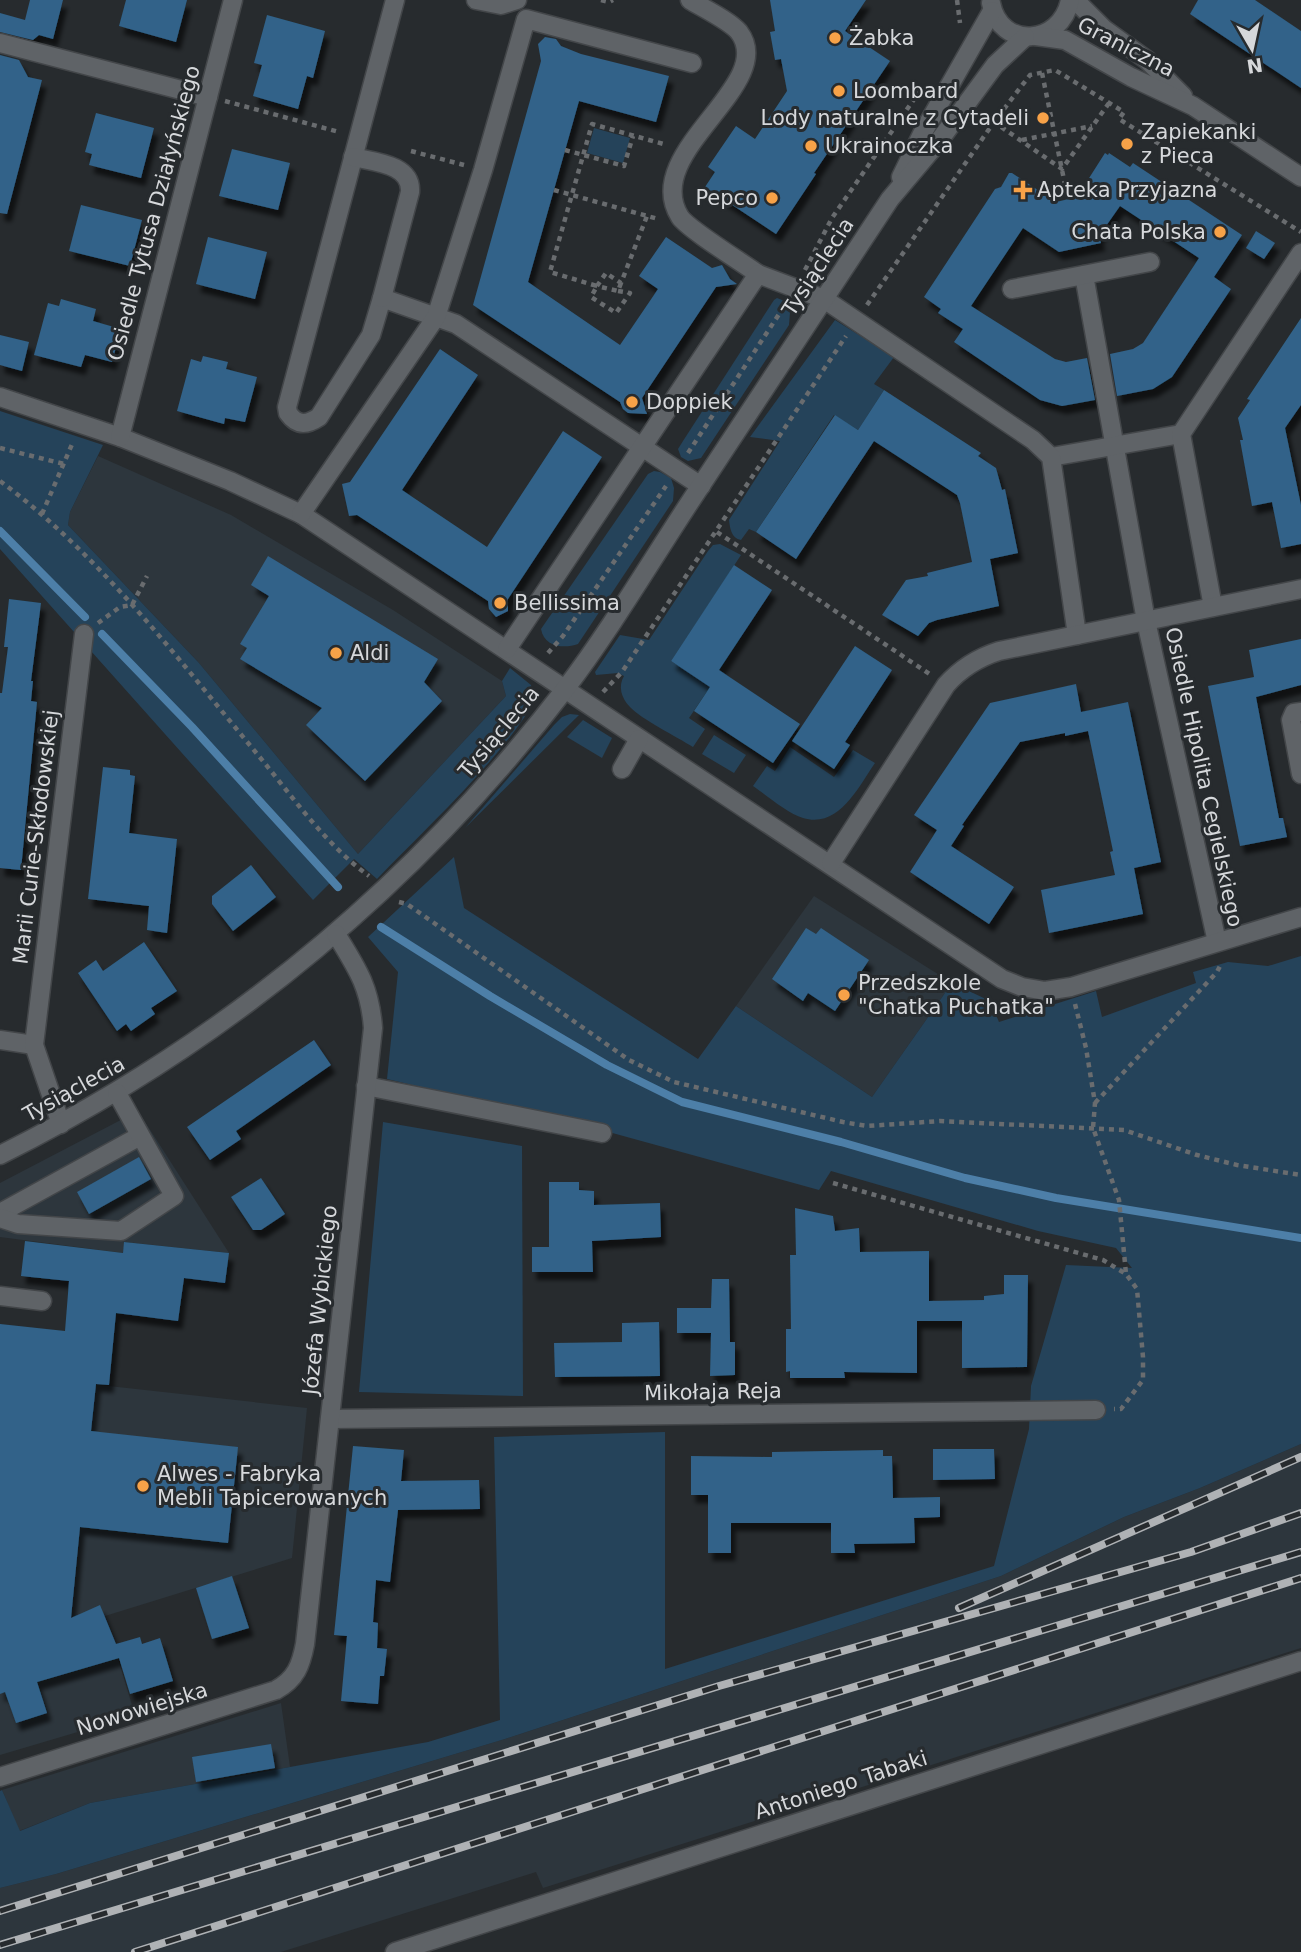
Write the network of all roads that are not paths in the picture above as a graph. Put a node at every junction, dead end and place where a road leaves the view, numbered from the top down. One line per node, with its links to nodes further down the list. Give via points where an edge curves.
1 (233, 0): 11 (street, Osiedle Tytusa Działyńskiego)
2 (395, 0): 13 (street)
3 (476, 0): 4 (street, via 501,5)
4 (517, 0)
5 (690, 0): 18 (street, via 737,30 745,42 745,62 741,77 698,133 674,177 672,202 682,220)
6 (1072, 0): 8 (street, Tysiąclecia, via 1056,27); 12 (street, Graniczna, via 1147,60)
7 (991, 4): 8 (street, via 1005,28); 15 (street, Tysiąclecia)
8 (1030, 36): 12 (street, Graniczna, via 1065,40); 15 (street, Tysiąclecia, via 995,65)
9 (0, 43): 11 (street)
10 (692, 63): 23 (street, via 526,19)
11 (208, 97): 26 (street, Osiedle Tytusa Działyńskiego)
12 (1193, 106): 14 (street, Graniczna)
13 (354, 157): 21 (street, via 397,168 410,182); 21 (street, via 287,407 297,422 306,424 319,417 371,335)
14 (1301, 177)
15 (890, 199): 22 (street, Tysiąclecia)
16 (1301, 253): 25 (street)
17 (1150, 262): 19 (street)
18 (758, 274): 22 (street); 28 (street)
19 (1084, 275): 20 (street); 27 (street, Osiedle Hipolita Cegielskiego)
20 (1012, 289)
21 (382, 299): 23 (street)
22 (824, 299): 29 (street, via 1033,440); 30 (street, Tysiąclecia)
23 (436, 317): 28 (street, via 456,324); 31 (street)
24 (0, 397): 26 (street)
25 (1181, 433): 27 (street); 33 (street)
26 (120, 437): 31 (street)
27 (1115, 445): 29 (street); 34 (street, Osiedle Hipolita Cegielskiego)
28 (642, 446): 30 (street); 37 (street)
29 (1051, 457): 36 (street)
30 (701, 486): 38 (street, Tysiąclecia)
31 (301, 514): 37 (street)
32 (1301, 589): 33 (street, Osiedle Hipolita Cegielskiego)
33 (1213, 607): 34 (street, Osiedle Hipolita Cegielskiego)
34 (1146, 621): 36 (street, Osiedle Hipolita Cegielskiego); 46 (street, Osiedle Hipolita Cegielskiego)
35 (84, 634): 48 (street, Marii Curie-Skłodowskiej)
36 (1077, 635): 43 (street, Osiedle Hipolita Cegielskiego, via 980,657 961,670 946,685)
37 (507, 649): 38 (street)
38 (565, 689): 40 (street, Osiedle Hipolita Cegielskiego); 45 (street, Tysiąclecia, via 441,833)
39 (1301, 712): 42 (street, via 1294,713 1291,720)
40 (639, 739): 41 (street); 43 (street, Osiedle Hipolita Cegielskiego)
41 (622, 769)
42 (1301, 774)
43 (831, 863): 46 (street, Osiedle Hipolita Cegielskiego, via 1002,979 1022,987 1045,991 1071,986)
44 (1301, 917): 46 (street, Osiedle Hipolita Cegielskiego)
45 (337, 934): 49 (street, Józefa Wybickiego, via 369,997 373,1028); 50 (street, Tysiąclecia, via 232,1016)
46 (1217, 942)
47 (0, 1040): 48 (street)
48 (34, 1045): 51 (street, Marii Curie-Skłodowskiej)
49 (366, 1086): 52 (street); 59 (street, Józefa Wybickiego)
50 (117, 1093): 51 (street, Tysiąclecia); 53 (street)
51 (61, 1124): 54 (street, Tysiąclecia)
52 (602, 1133)
53 (141, 1136): 55 (street); 55 (street, via 174,1196 121,1231 18,1224)
54 (0, 1155)
55 (0, 1215)
56 (0, 1296): 57 (street)
57 (42, 1301)
58 (1096, 1410): 59 (street, Mikołaja Reja)
59 (330, 1419): 61 (street, Józefa Wybickiego, via 305,1644)
60 (1301, 1661): 63 (street, Antoniego Tabaki)
61 (294, 1678): 62 (street, Nowowiejska, via 276,1690)
62 (0, 1777)
63 (395, 1952)

